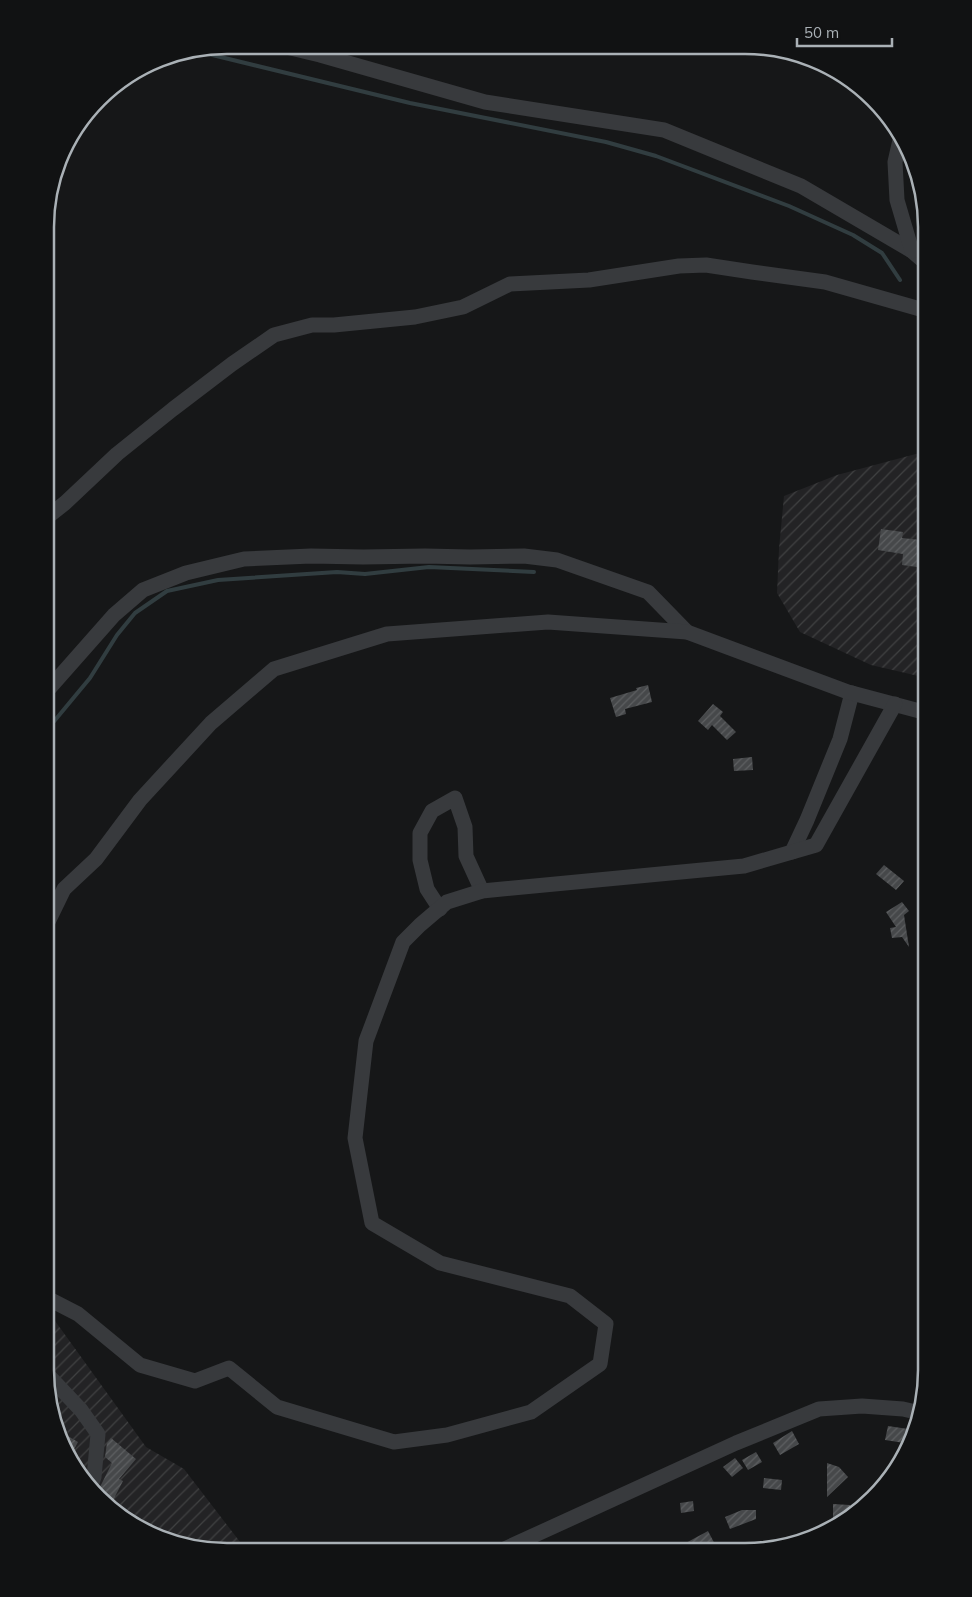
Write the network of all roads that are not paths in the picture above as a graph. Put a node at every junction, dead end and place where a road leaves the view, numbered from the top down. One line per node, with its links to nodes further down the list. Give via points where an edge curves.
1 (316, 54): 3 (street, via 485,102 664,130 801,186)
2 (898, 147): 3 (street, via 895,162 897,200)
3 (912, 251): 4 (street)
4 (918, 256)
5 (918, 308): 6 (street, via 825,282 706,265 590,280 510,284 463,307 416,317 312,325 274,335 232,364 172,408)
6 (54, 512)
7 (687, 632): 8 (street, via 648,592 557,560 524,556 244,559 186,573 143,590 114,615); 9 (street); 15 (street, via 548,622 387,634 274,669 211,723 140,800 96,859 64,889)
8 (54, 683)
9 (852, 693): 10 (street); 12 (street, via 840,739)
10 (895, 704): 11 (street); 12 (street, via 816,845)
11 (918, 710)
12 (792, 852): 13 (street, via 744,866)
13 (482, 891): 14 (street, via 447,902); 14 (street, via 466,856 465,827 455,798 432,811 420,833 420,860 427,889)
14 (440, 908): 16 (street, via 403,942 366,1041 355,1138 372,1223 440,1263 570,1296 606,1324 600,1364 531,1412 446,1435 394,1442 277,1407 229,1368 195,1381 140,1366 78,1314)
15 (54, 910)
16 (54, 1302)
17 (54, 1381): 19 (street, via 98,1434)
18 (913, 1411): 20 (street, via 862,1406 819,1409 736,1443)
19 (93, 1481)
20 (517, 1543)

